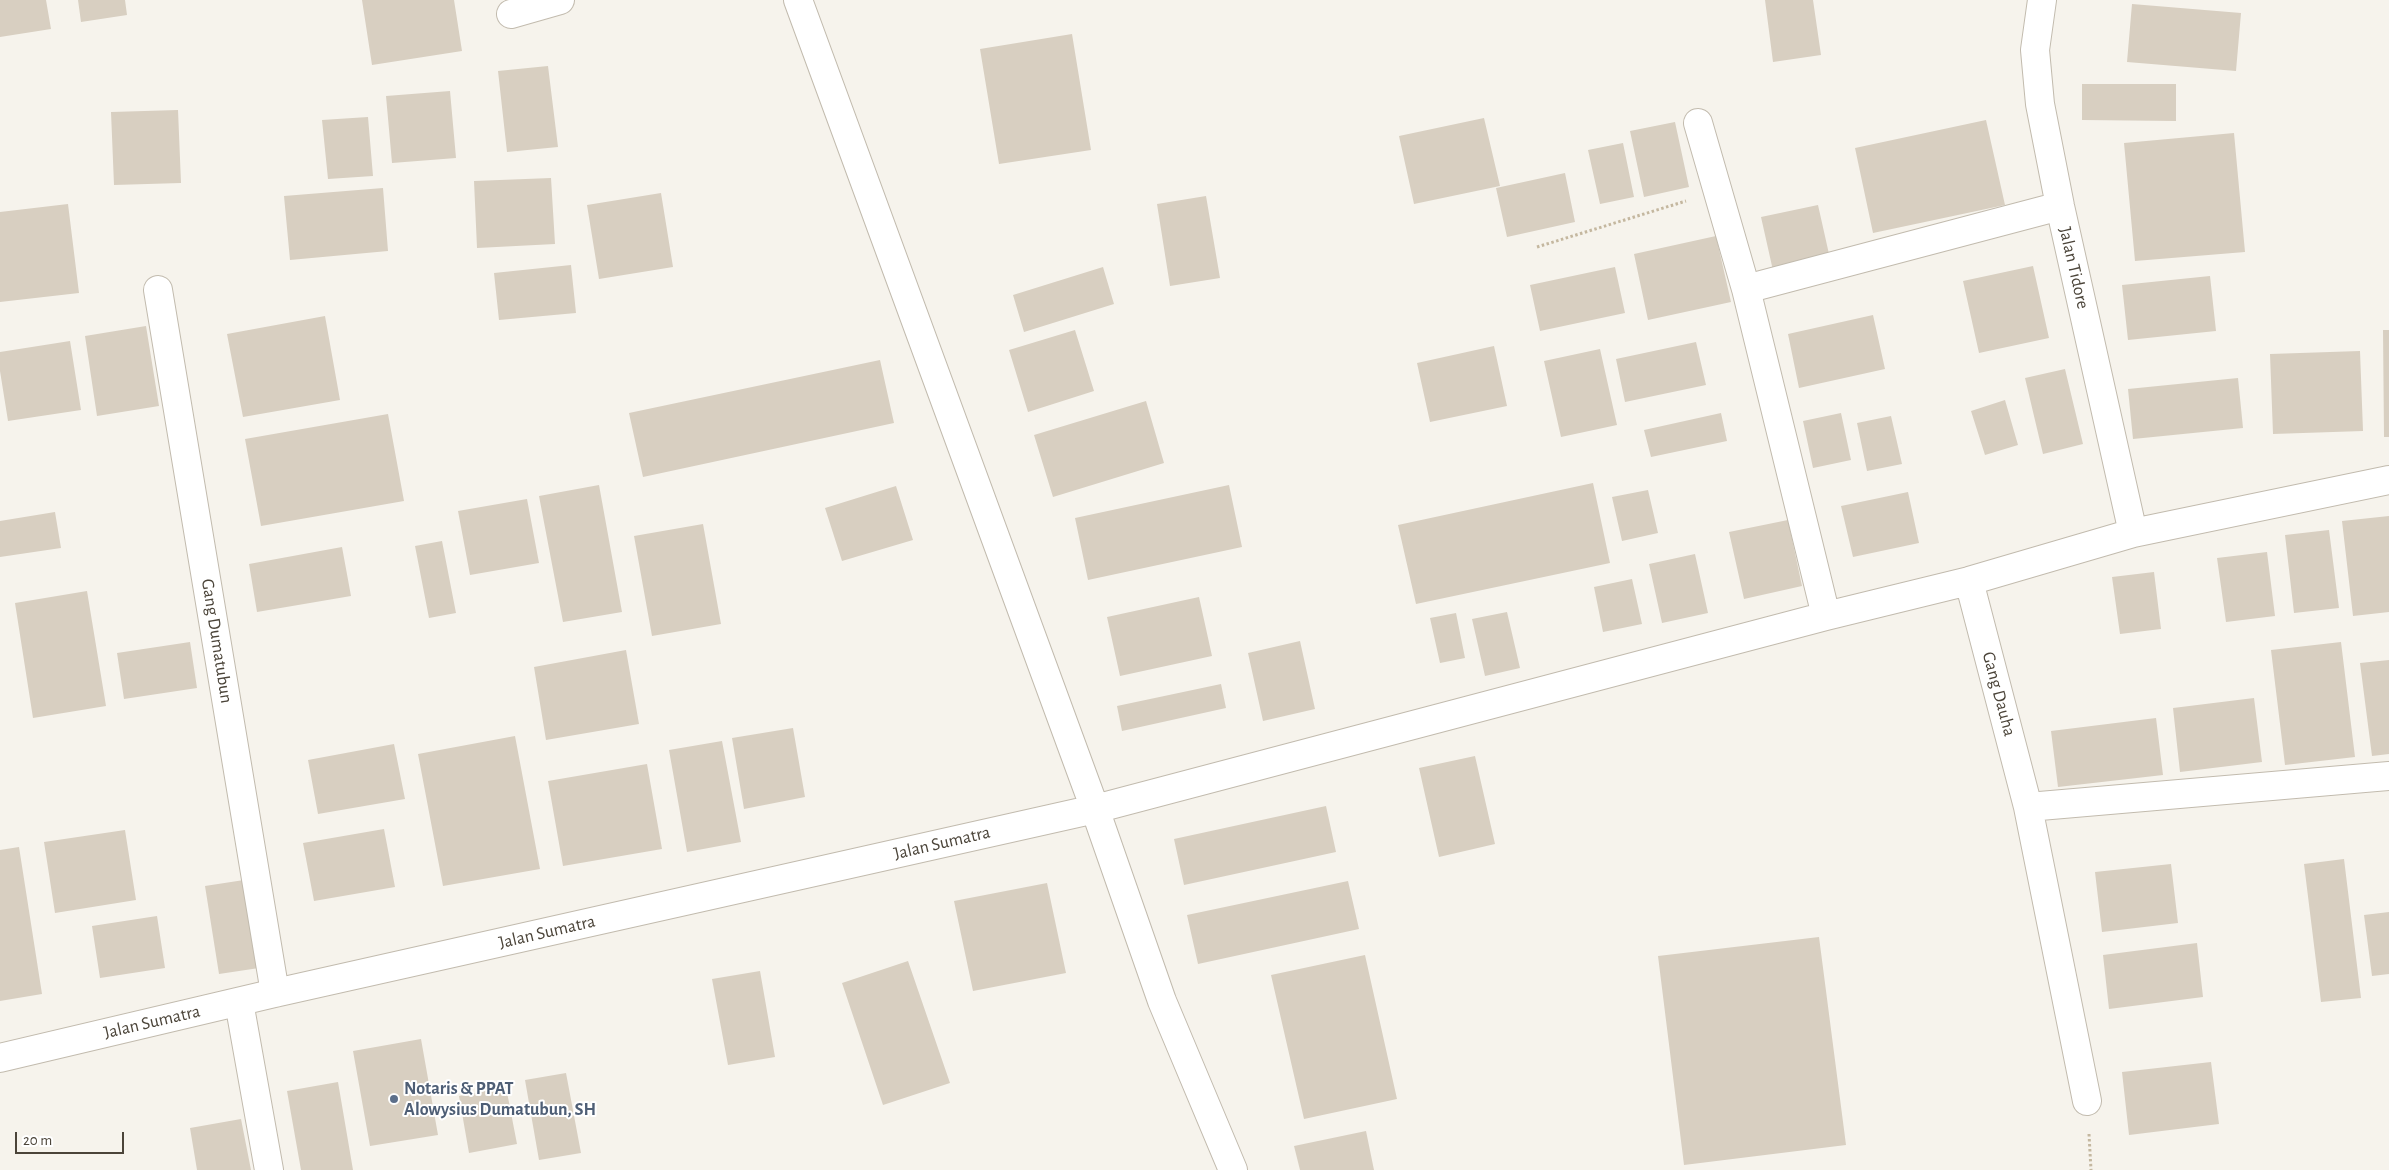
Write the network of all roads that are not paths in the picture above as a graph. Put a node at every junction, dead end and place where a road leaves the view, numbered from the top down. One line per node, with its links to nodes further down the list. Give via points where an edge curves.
1 (560, 0): 4 (street)
2 (798, 0): 15 (street)
3 (2042, 0): 6 (street, Jalan Tidore, via 2035,71)
4 (511, 14)
5 (1698, 123): 7 (street)
6 (2060, 206): 7 (street); 10 (street, Jalan Tidore)
7 (1746, 288): 12 (street)
8 (158, 290): 16 (street, Gang Dumatubun)
9 (2389, 480): 10 (street, Jalan Sumatra)
10 (2133, 533): 11 (street, Jalan Sumatra)
11 (1969, 581): 12 (street, Jalan Sumatra); 14 (street, Gang Dauha)
12 (1826, 616): 15 (street, Jalan Sumatra)
13 (2389, 776): 14 (street)
14 (2028, 807): 19 (street, Gang Dauha)
15 (1095, 809): 16 (street, Jalan Sumatra); 21 (street, via 1162,1001)
16 (275, 993): 17 (street, Jalan Sumatra)
17 (239, 1002): 18 (street, Jalan Sumatra); 20 (street)
18 (0, 1058)
19 (2087, 1101)
20 (269, 1170)
21 (1233, 1170)

